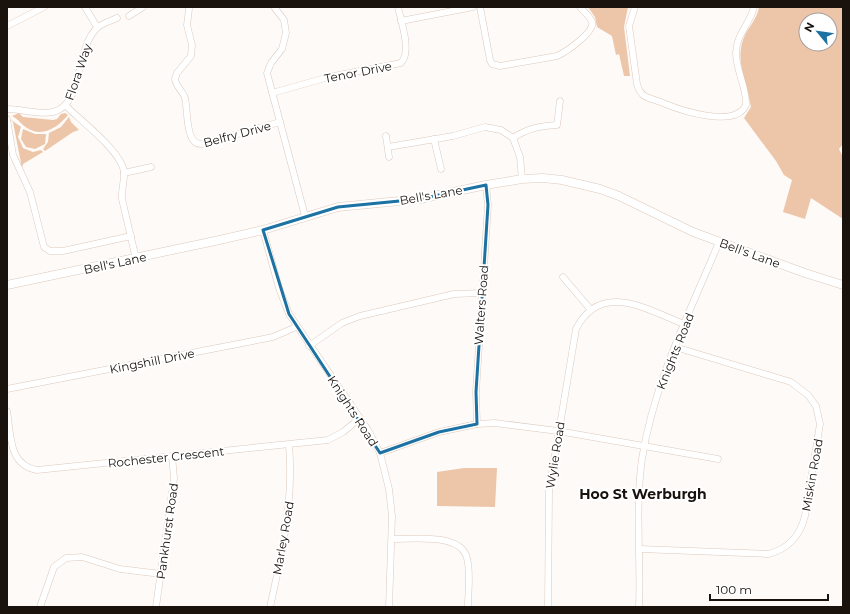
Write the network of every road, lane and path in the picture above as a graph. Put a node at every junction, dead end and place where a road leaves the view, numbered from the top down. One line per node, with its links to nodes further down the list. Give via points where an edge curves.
1 (44, 7): 15 (street)
2 (86, 7): 16 (street)
3 (142, 7): 12 (street)
4 (274, 7): 17 (street, via 284,20 286,33 282,49 267,70)
5 (398, 7): 14 (street, Tenor Drive)
6 (473, 7): 14 (street)
7 (480, 7): 8 (street, via 490,60 492,64 500,66 557,56 566,51 592,26 591,20)
8 (580, 7)
9 (635, 7): 10 (street, via 629,26 640,92 678,110 715,117 739,113 746,105 736,53 740,35)
10 (754, 7)
11 (188, 8): 22 (street, Belfry Drive, via 187,25 192,56 175,79 184,96 193,140 197,144 202,144)
12 (129, 16)
13 (117, 18): 16 (street)
14 (401, 21): 17 (street, Tenor Drive, via 407,51 405,59 399,64 329,77)
15 (7, 26)
16 (97, 27): 19 (street, Flora Way, via 86,45 72,96)
17 (272, 92): 22 (street)
18 (560, 101): 24 (street, via 558,125 527,129)
19 (66, 106): 20 (street, Flora Way, via 53,112); 30 (street, via 114,153 120,160)
20 (7, 109)
21 (7, 118): 35 (street, via 13,155 30,192 44,247 50,251 62,251)
22 (280, 122): 33 (street)
23 (386, 136): 26 (street)
24 (513, 138): 25 (street, via 501,130 485,127); 31 (street, via 520,157)
25 (434, 139): 26 (street); 29 (street)
26 (388, 147): 27 (street)
27 (389, 157)
28 (151, 167): 30 (street)
29 (441, 169)
30 (124, 173): 35 (street, via 122,199)
31 (522, 179): 32 (street, Bell's Lane); 36 (street, Bell's Lane, via 562,180 600,188)
32 (486, 185): 33 (street, Bell's Lane, via 420,199 338,207); 41 (street, Walters Road, via 488,205)
33 (305, 216): 34 (street, Bell's Lane)
34 (263, 230): 37 (street, Bell's Lane); 44 (street, Knights Road, via 284,303)
35 (131, 236): 37 (street)
36 (719, 242): 40 (street, Bell's Lane); 43 (street, Knights Road)
37 (136, 259): 39 (street, Bell's Lane)
38 (563, 277): 42 (street)
39 (7, 285)
40 (843, 285)
41 (482, 293): 45 (street, via 454,294 360,316 342,323); 50 (street, Walters Road)
42 (591, 310): 43 (street, Wylie Road, via 606,302 623,301); 51 (street, Wylie Road, via 582,318 574,335)
43 (684, 324): 46 (street, Knights Road)
44 (296, 327): 45 (street, Knights Road); 47 (street, Kingshill Drive, via 273,337)
45 (309, 346): 49 (street, Knights Road)
46 (675, 347): 53 (street, Knights Road, via 656,397); 58 (street, Miskin Road, via 791,382 808,394 816,406 820,424 805,516 801,530 793,541 768,554)
47 (7, 389)
48 (7, 411): 55 (street, Rochester Crescent, via 16,458 22,465 32,469)
49 (360, 418): 52 (street, Rochester Crescent, via 328,440); 54 (street, Knights Road)
50 (476, 424): 51 (street, via 507,424); 54 (street, via 439,432)
51 (558, 431): 53 (street); 65 (street, Wylie Road, via 548,491)
52 (289, 445): 55 (street, Rochester Crescent); 62 (street, Marley Road, via 290,508)
53 (645, 446): 56 (street); 58 (street, Knights Road, via 639,497)
54 (380, 453): 57 (street, Knights Road, via 389,488)
55 (172, 456): 59 (street, Pankhurst Road, via 174,478)
56 (718, 459)
57 (392, 539): 63 (street, Knights Road); 64 (street, via 448,540 460,546 466,554 468,563)
58 (640, 549): 66 (street, Knights Road)
59 (161, 574): 60 (street, via 120,569 82,557 66,558 54,567); 61 (street, Pankhurst Road)
60 (40, 607)
61 (156, 607)
62 (270, 607)
63 (389, 607)
64 (468, 607)
65 (548, 607)
66 (639, 607)

